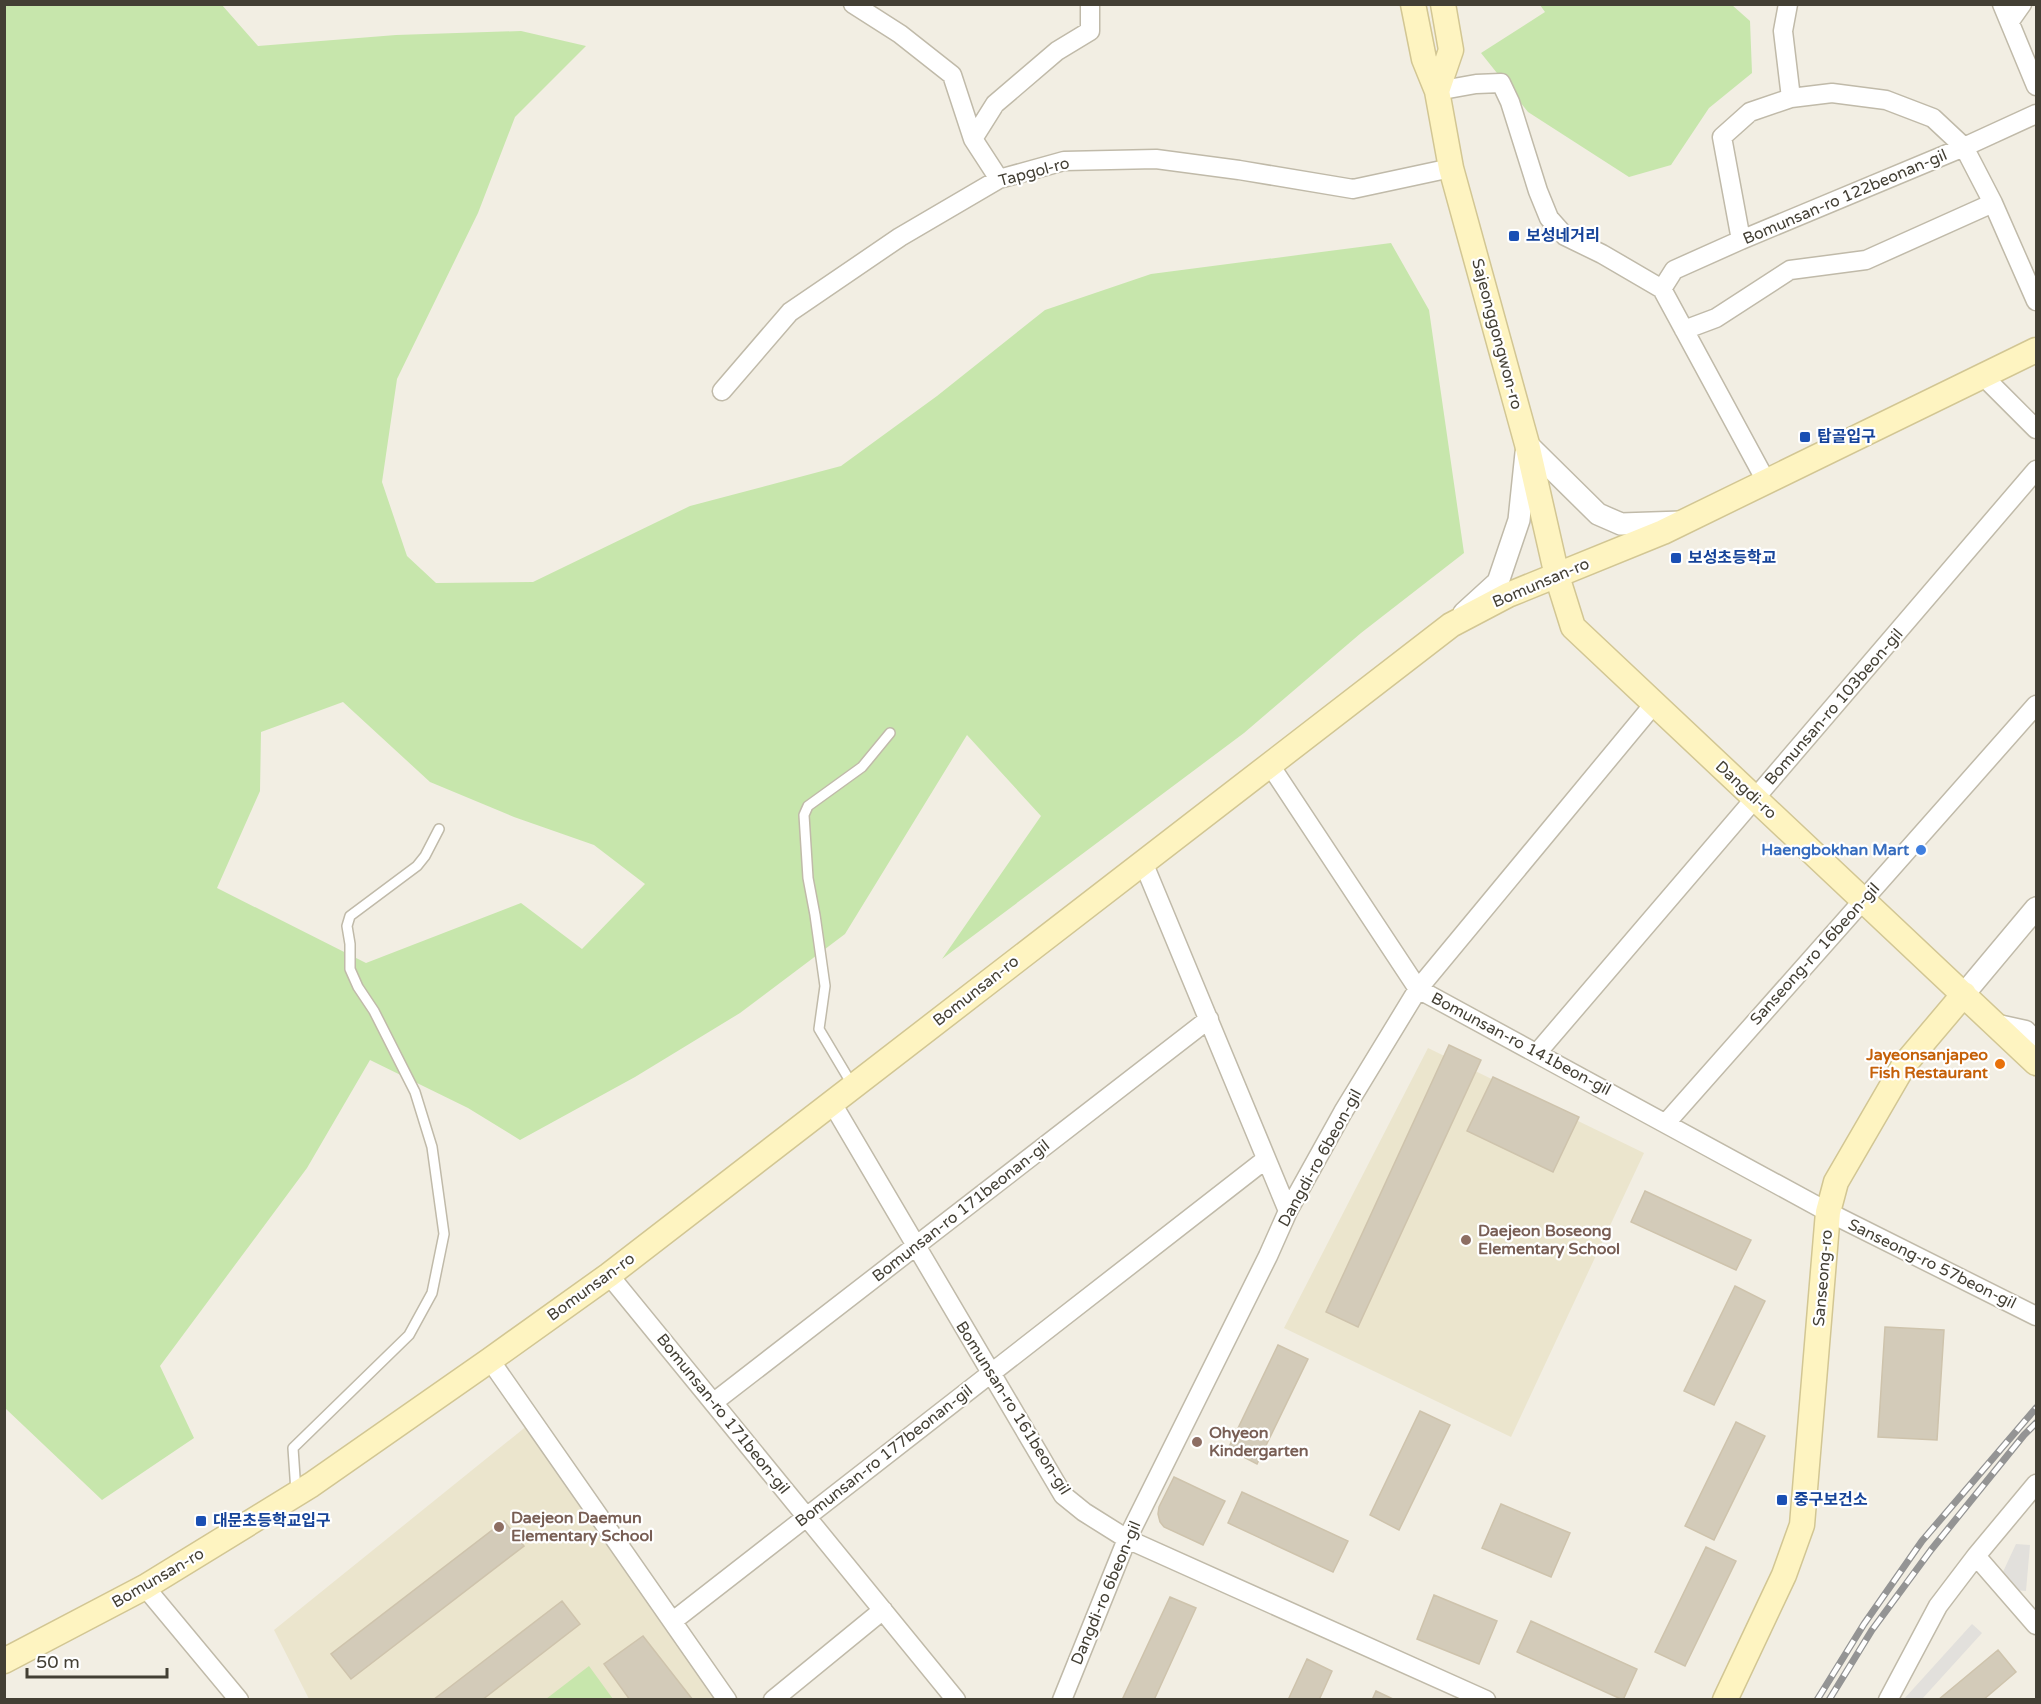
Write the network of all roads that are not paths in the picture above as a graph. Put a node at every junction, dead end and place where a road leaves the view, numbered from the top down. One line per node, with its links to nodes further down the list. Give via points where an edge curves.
1 (854, 4): 12 (street, via 952,75)
2 (1090, 4): 12 (street, via 1090,31 1057,51 995,104)
3 (1413, 4): 9 (main road, Sajeonggongwon-ro, via 1424,59)
4 (1443, 4): 9 (main road, Sajeonggongwon-ro, via 1450,50)
5 (1788, 4): 10 (street, via 1783,31)
6 (2022, 4): 7 (street)
7 (2006, 13): 8 (street)
8 (2037, 87)
9 (1437, 91): 14 (main road, Sajeonggongwon-ro); 18 (street, via 1501,83 1549,218 1565,236)
10 (1791, 98): 13 (street, via 1832,93 1886,100 1933,118); 17 (street, via 1750,112 1722,137)
11 (2037, 114): 13 (street, Bomunsan-ro 122beonan-gil)
12 (973, 139): 15 (street)
13 (1964, 147): 16 (street); 17 (street, Bomunsan-ro 122beonan-gil)
14 (1451, 168): 15 (street, Tapgol-ro, via 1353,189 1156,159 1064,161); 25 (main road, Sajeonggongwon-ro)
15 (999, 179): 23 (street, Tapgol-ro, via 900,237 790,312)
16 (1993, 203): 19 (street); 20 (street, via 1866,260 1790,270 1716,318)
17 (1741, 240): 18 (street, Bomunsan-ro 122beonan-gil, via 1674,270)
18 (1662, 289): 20 (street)
19 (2037, 301)
20 (1684, 330): 27 (street)
21 (2037, 350): 22 (main road, Bomunsan-ro)
22 (1983, 376): 24 (street); 27 (main road, Bomunsan-ro)
23 (722, 391)
24 (2037, 429)
25 (1527, 444): 28 (street, via 1598,514 1621,524); 29 (main road, Sajeonggongwon-ro); 30 (street, via 1519,520 1498,582)
26 (2037, 470): 35 (street, Bomunsan-ro 103beon-gil)
27 (1766, 481): 28 (main road, Bomunsan-ro)
28 (1682, 522): 29 (main road, Bomunsan-ro)
29 (1557, 576): 30 (main road, Bomunsan-ro, via 1508,595); 31 (main road, Dangdi-ro, via 1573,627)
30 (1451, 625): 34 (main road, Bomunsan-ro)
31 (1654, 704): 35 (main road, Dangdi-ro); 40 (street, Dangdi-ro 6beon-gil)
32 (2037, 705): 38 (street, Sanseong-ro 16beon-gil)
33 (890, 733): 48 (lane, via 862,767 808,806 804,815 808,878 825,986 819,1029)
34 (1270, 765): 37 (main road, Bomunsan-ro); 40 (street, Bomunsan-ro 141beon-gil)
35 (1755, 799): 38 (main road, Dangdi-ro); 45 (street, Bomunsan-ro 103beon-gil)
36 (439, 829): 61 (lane, via 417,866 350,916 347,926 350,969 415,1092 432,1146 444,1234 432,1293 409,1335 293,1448)
37 (1143, 862): 42 (street); 48 (main road, Bomunsan-ro)
38 (1863, 900): 41 (main road, Dangdi-ro); 50 (street, Sanseong-ro 16beon-gil)
39 (2037, 908): 41 (street, Sanseong-ro)
40 (1418, 989): 45 (street, Bomunsan-ro 141beon-gil); 52 (street, Dangdi-ro 6beon-gil)
41 (1964, 994): 43 (main road, Dangdi-ro); 53 (main road, Sanseong-ro, via 1904,1065 1836,1182)
42 (1209, 1019): 51 (street); 54 (street, Bomunsan-ro 171beonan-gil)
43 (1994, 1023): 44 (street, via 2026,1030); 46 (main road, Dangdi-ro); 47 (street, via 2009,1049)
44 (2037, 1041)
45 (1537, 1053): 50 (street, Bomunsan-ro 141beon-gil)
46 (2037, 1063)
47 (2037, 1076)
48 (853, 1086): 49 (main road, Bomunsan-ro)
49 (832, 1103): 54 (street, Bomunsan-ro 161beon-gil); 55 (main road, Bomunsan-ro)
50 (1666, 1123): 53 (street, Bomunsan-ro 141beon-gil)
51 (1266, 1159): 52 (street); 58 (street, Bomunsan-ro 177beonan-gil)
52 (1288, 1210): 63 (street, Dangdi-ro 6beon-gil, via 1269,1256)
53 (1828, 1212): 56 (street, Sanseong-ro 57beon-gil); 78 (main road, Sanseong-ro, via 1802,1525 1784,1575)
54 (915, 1247): 58 (street, Bomunsan-ro 161beon-gil); 59 (street, Bomunsan-ro 171beonan-gil)
55 (609, 1275): 57 (main road, Bomunsan-ro); 59 (street, Bomunsan-ro 171beon-gil)
56 (2037, 1316)
57 (490, 1360): 61 (main road, Bomunsan-ro); 69 (street)
58 (990, 1373): 62 (street, Bomunsan-ro 177beonan-gil); 63 (street, Bomunsan-ro 161beon-gil, via 1063,1495)
59 (714, 1402): 62 (street, Bomunsan-ro 171beon-gil)
60 (2037, 1484): 64 (street)
61 (296, 1494): 65 (main road, Bomunsan-ro)
62 (807, 1516): 67 (street, Bomunsan-ro 171beon-gil); 69 (street, Bomunsan-ro 177beonan-gil)
63 (1127, 1539): 76 (street, Dangdi-ro 6beon-gil); 77 (street, Bomunsan-ro 161beon-gil)
64 (1976, 1556): 70 (street); 79 (street, via 1938,1606)
65 (145, 1587): 71 (main road, Bomunsan-ro); 72 (street)
66 (2025, 1596): 68 (street)
67 (884, 1610): 74 (street); 75 (street, Bomunsan-ro 171beon-gil)
68 (2037, 1615)
69 (673, 1621): 73 (street)
70 (2037, 1625)
71 (4, 1661)
72 (239, 1700)
73 (727, 1700)
74 (772, 1700)
75 (956, 1700)
76 (1062, 1700)
77 (1486, 1700)
78 (1725, 1700)
79 (1888, 1700)

